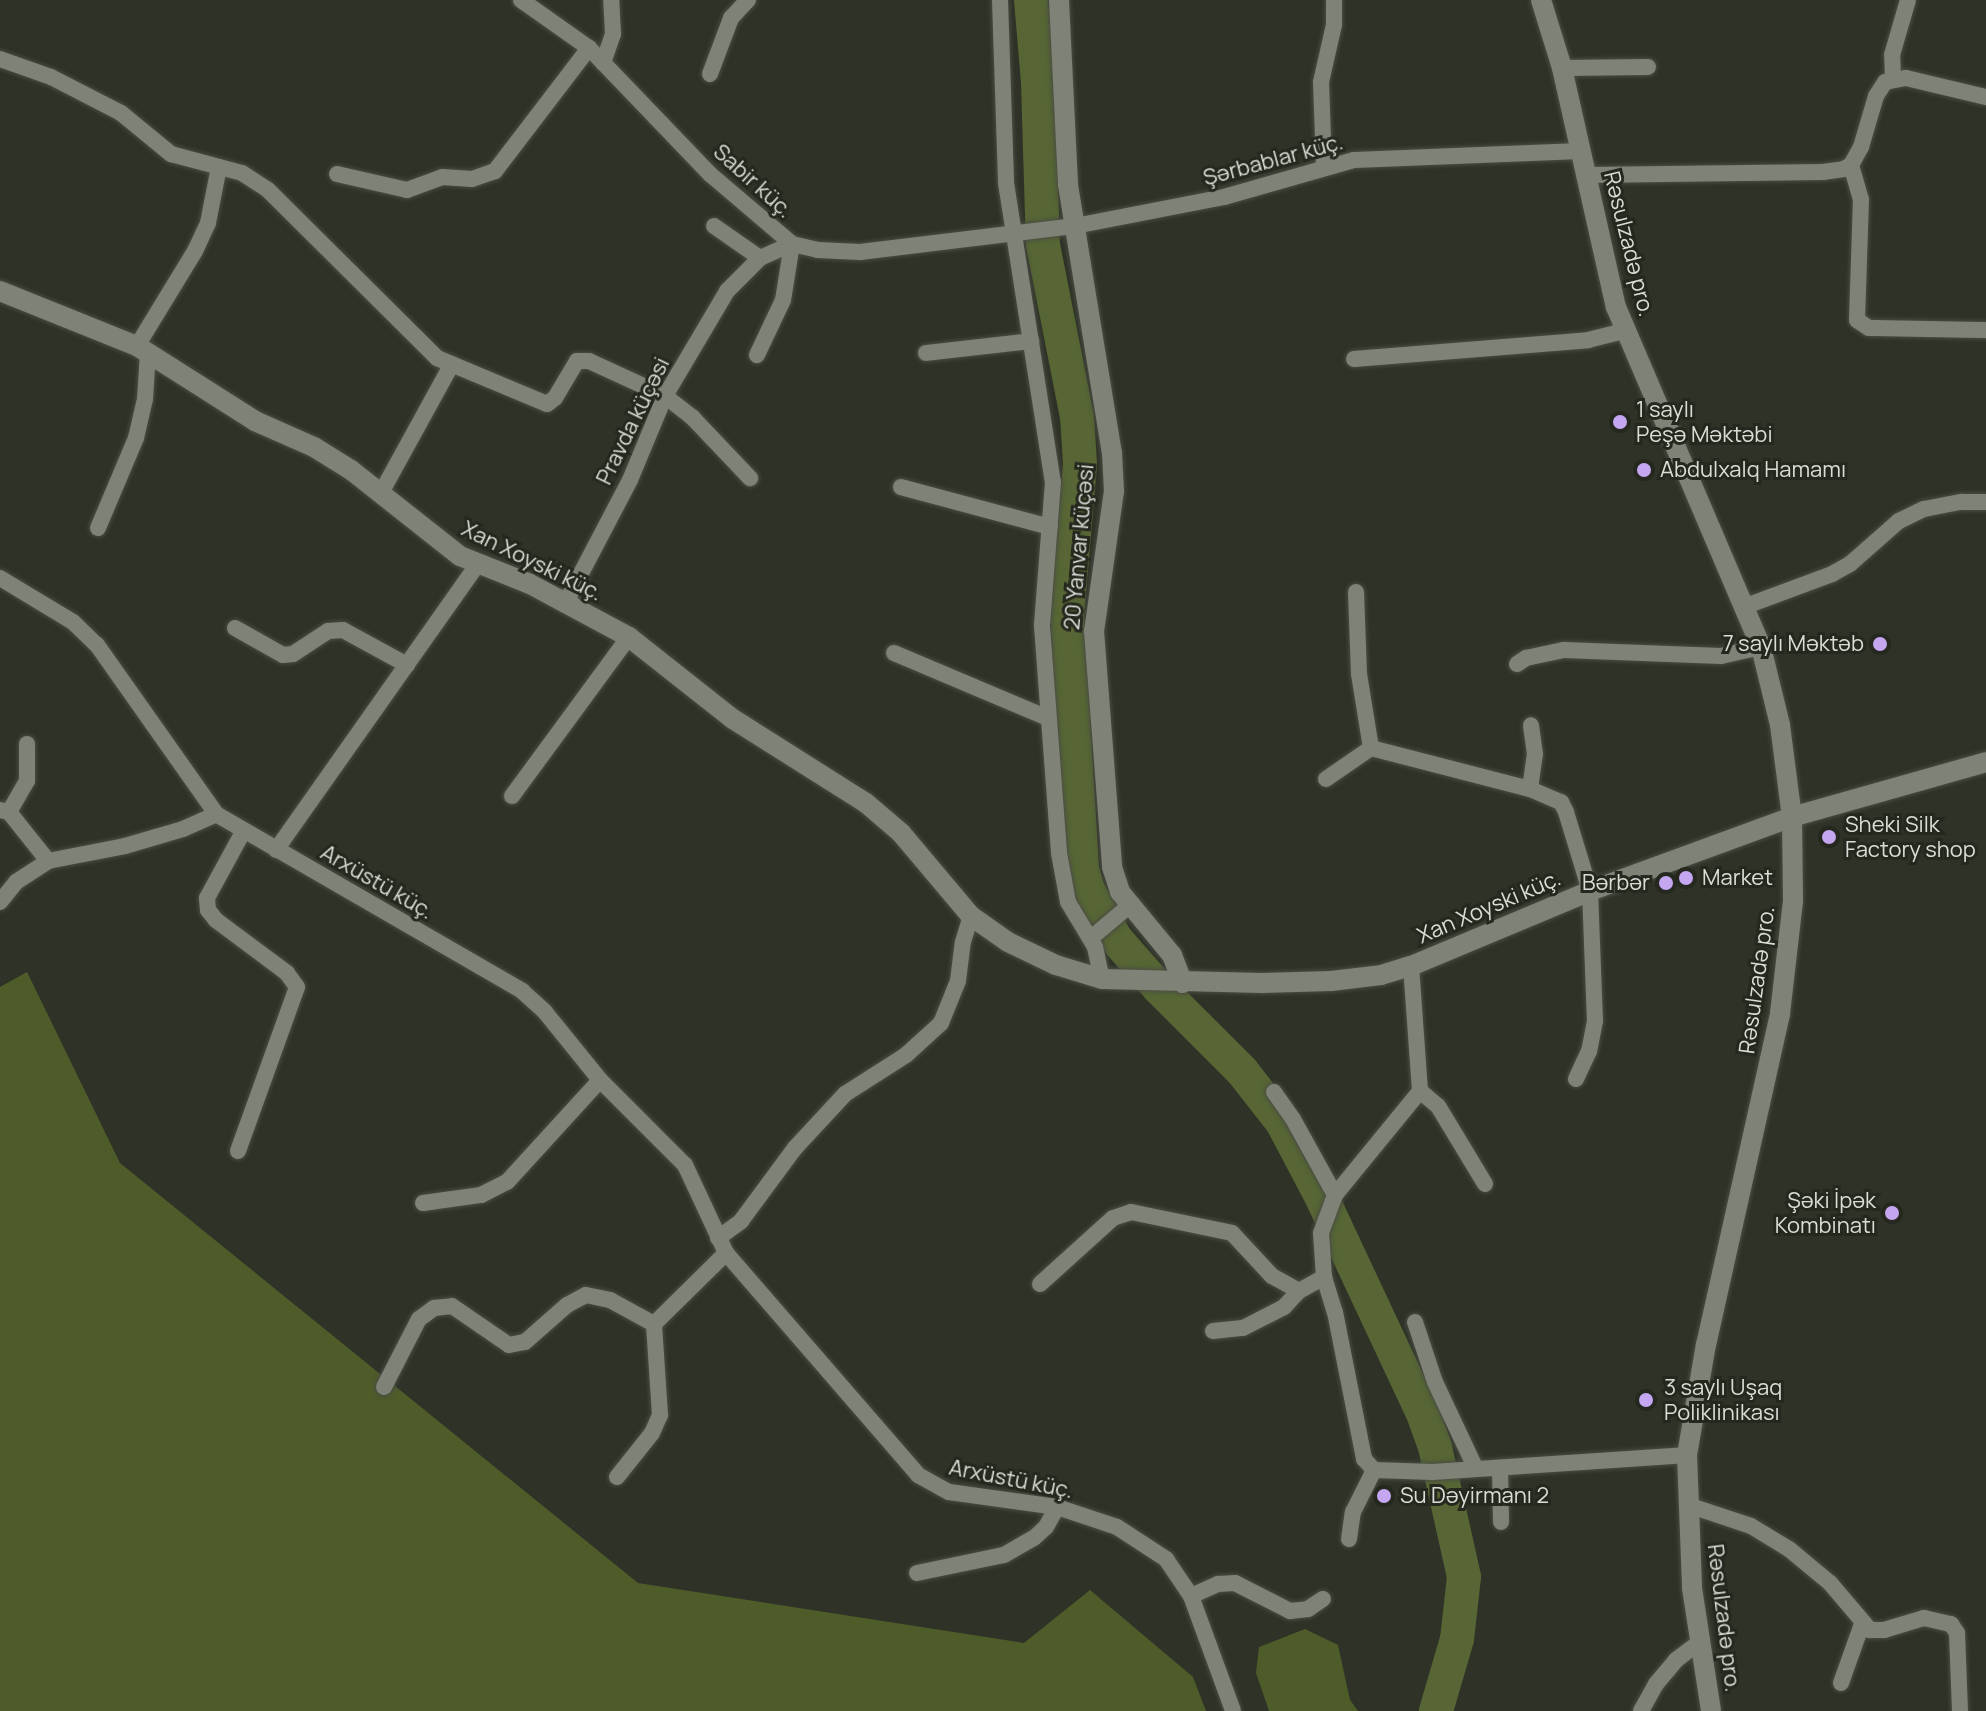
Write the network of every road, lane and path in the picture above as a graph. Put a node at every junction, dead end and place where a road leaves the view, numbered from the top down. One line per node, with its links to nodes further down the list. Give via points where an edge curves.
1 (521, 0): 9 (street, Sabir küç.)
2 (611, 0): 11 (street, via 613,34)
3 (748, 0): 14 (street, via 731,18)
4 (1000, 0): 25 (street, via 1006,183)
5 (1059, 0): 24 (street, 20 Yanvar küçəsi, via 1066,164)
6 (1334, 0): 20 (street, via 1321,82)
7 (1541, 0): 13 (street, Rəsulzadə pro.)
8 (1908, 0): 15 (street, via 1892,55)
9 (589, 48): 11 (street, Sabir küç.); 21 (street, via 495,171 472,179 442,177 407,190)
10 (0, 59): 19 (street, via 51,77 121,113 171,154)
11 (603, 63): 26 (street, Sabir küç., via 711,175)
12 (1648, 67): 13 (street)
13 (1562, 68): 17 (street, Rəsulzadə pro.)
14 (710, 74)
15 (1893, 78): 16 (street); 18 (street, via 1879,89)
16 (1986, 97)
17 (1581, 151): 20 (street, Şərbablar küç., via 1390,157); 22 (street, Rəsulzadə pro.)
18 (1851, 165): 22 (street, via 1823,172); 29 (street, via 1861,199 1857,320 1869,328)
19 (219, 167): 32 (street, via 201,237); 36 (street, via 242,173 268,190 422,346)
20 (1324, 167): 24 (street, Şərbablar küç., via 1224,197)
21 (337, 174)
22 (1587, 175): 30 (street, Rəsulzadə pro.)
23 (714, 226): 27 (street)
24 (1075, 226): 25 (street, Şərbablar küç.); 71 (street, 20 Yanvar küçəsi, via 1112,453 1114,491 1094,631 1112,867)
25 (1014, 235): 26 (street, Sabir küç., via 860,252); 31 (street)
26 (792, 244): 27 (street, Pravda küçəsi); 34 (street, via 783,300)
27 (760, 258): 37 (street, Pravda küçəsi, via 727,291)
28 (0, 291): 32 (street, Xan Xoyski küç.)
29 (1986, 330)
30 (1625, 331): 35 (street, via 1588,340); 48 (street, Rəsulzadə pro.)
31 (1031, 341): 33 (street); 42 (street, via 1051,456)
32 (143, 349): 40 (street, Xan Xoyski küç., via 255,421 339,462); 43 (street, via 145,399 136,438)
33 (926, 353)
34 (757, 355)
35 (1354, 359)
36 (452, 364): 37 (street, via 547,404 583,359); 40 (street)
37 (665, 396): 38 (street); 47 (street, Pravda küçəsi, via 630,480)
38 (750, 478)
39 (901, 487): 42 (street)
40 (381, 493): 44 (street, Xan Xoyski küç.)
41 (1986, 502): 48 (street, via 1924,509 1899,521 1832,574)
42 (1050, 527): 55 (street, via 1042,626)
43 (98, 528)
44 (477, 565): 47 (street, Xan Xoyski küç.); 54 (street)
45 (0, 578): 64 (street, Arxüstü küç., via 73,622 97,645)
46 (1356, 592): 58 (street, via 1359,674)
47 (566, 602): 50 (street, Xan Xoyski küç.)
48 (1746, 606): 51 (street, Rəsulzadə pro.)
49 (235, 628): 54 (street, via 283,655 328,631 343,630)
50 (629, 637): 62 (street); 72 (street, Xan Xoyski küç., via 733,719 866,803 901,833)
51 (1761, 647): 53 (street, via 1721,656 1564,650); 65 (street, Rəsulzadə pro., via 1780,725)
52 (894, 653): 55 (street)
53 (1517, 664)
54 (407, 665): 67 (street)
55 (1048, 718): 73 (street, via 1064,889 1075,915)
56 (1531, 725): 61 (street, via 1535,754)
57 (27, 744): 63 (street, via 27,781)
58 (1371, 748): 60 (street); 61 (street)
59 (1986, 762): 65 (street, Xan Xoyski küç.)
60 (1326, 779)
61 (1530, 789): 69 (street, via 1561,802)
62 (512, 796)
63 (5, 811): 68 (street)
64 (216, 814): 66 (street, Arxüstü küç.); 68 (street, via 125,846)
65 (1792, 817): 69 (street, Xan Xoyski küç.); 93 (street, Rəsulzadə pro., via 1793,901 1780,1014 1706,1344)
66 (243, 832): 67 (street, Arxüstü küç.); 81 (street, via 207,898 208,910 287,973 297,987)
67 (276, 850): 78 (street, Arxüstü küç., via 522,991)
68 (48, 861): 70 (street, via 16,882)
69 (1590, 891): 74 (street, Xan Xoyski küç.); 77 (street, via 1595,1021)
70 (0, 902)
71 (1124, 909): 73 (street); 76 (street, 20 Yanvar küçəsi, via 1172,955)
72 (971, 916): 75 (street, Xan Xoyski küç., via 1020,948); 85 (street, via 958,981 941,1023 906,1055 845,1094 795,1148)
73 (1093, 936): 75 (street)
74 (1411, 966): 76 (street, Xan Xoyski küç., via 1331,981); 79 (street)
75 (1102, 979): 76 (street, Xan Xoyski küç.)
76 (1179, 983)
77 (1576, 1079)
78 (600, 1080): 84 (street, via 507,1182 481,1195); 85 (street, Arxüstü küç., via 685,1165)
79 (1420, 1091): 82 (street, via 1438,1106); 83 (street)
80 (1274, 1092): 83 (street)
81 (238, 1151)
82 (1485, 1184)
83 (1335, 1195): 86 (street, via 1321,1233)
84 (423, 1203)
85 (722, 1246): 90 (street); 99 (street, Arxüstü küç., via 918,1475 949,1492)
86 (1324, 1277): 88 (street); 96 (street, via 1364,1459)
87 (1040, 1284): 88 (street, via 1113,1218 1131,1212 1232,1233 1272,1276)
88 (1299, 1291): 91 (street, via 1284,1307 1243,1328)
89 (1415, 1322): 95 (street, via 1435,1382)
90 (654, 1324): 92 (street, via 610,1300 586,1295 525,1342 509,1345 452,1306 434,1308 419,1319); 97 (street, via 660,1415)
91 (1213, 1331)
92 (384, 1387)
93 (1687, 1455): 94 (street); 98 (street, Rəsulzadə pro.)
94 (1500, 1468): 95 (street); 100 (street)
95 (1476, 1469): 96 (street)
96 (1374, 1470): 101 (street, via 1353,1512)
97 (617, 1477)
98 (1688, 1505): 105 (street, via 1751,1526 1789,1549 1830,1583); 106 (street, Rəsulzadə pro.)
99 (1057, 1507): 102 (street, via 1040,1533 1004,1555); 103 (street, Arxüstü küç., via 1143,1541 1166,1559)
100 (1501, 1522)
101 (1349, 1539)
102 (917, 1573)
103 (1191, 1596): 104 (street, via 1235,1583 1290,1611 1308,1609); 108 (street, Arxüstü küç.)
104 (1323, 1599)
105 (1862, 1624): 107 (street); 111 (street, via 1870,1630 1924,1618 1951,1624 1957,1633)
106 (1700, 1642): 109 (street, via 1676,1660); 110 (street, Rəsulzadə pro.)
107 (1841, 1683)
108 (1233, 1711)
109 (1641, 1711)
110 (1711, 1711)
111 (1960, 1711)

